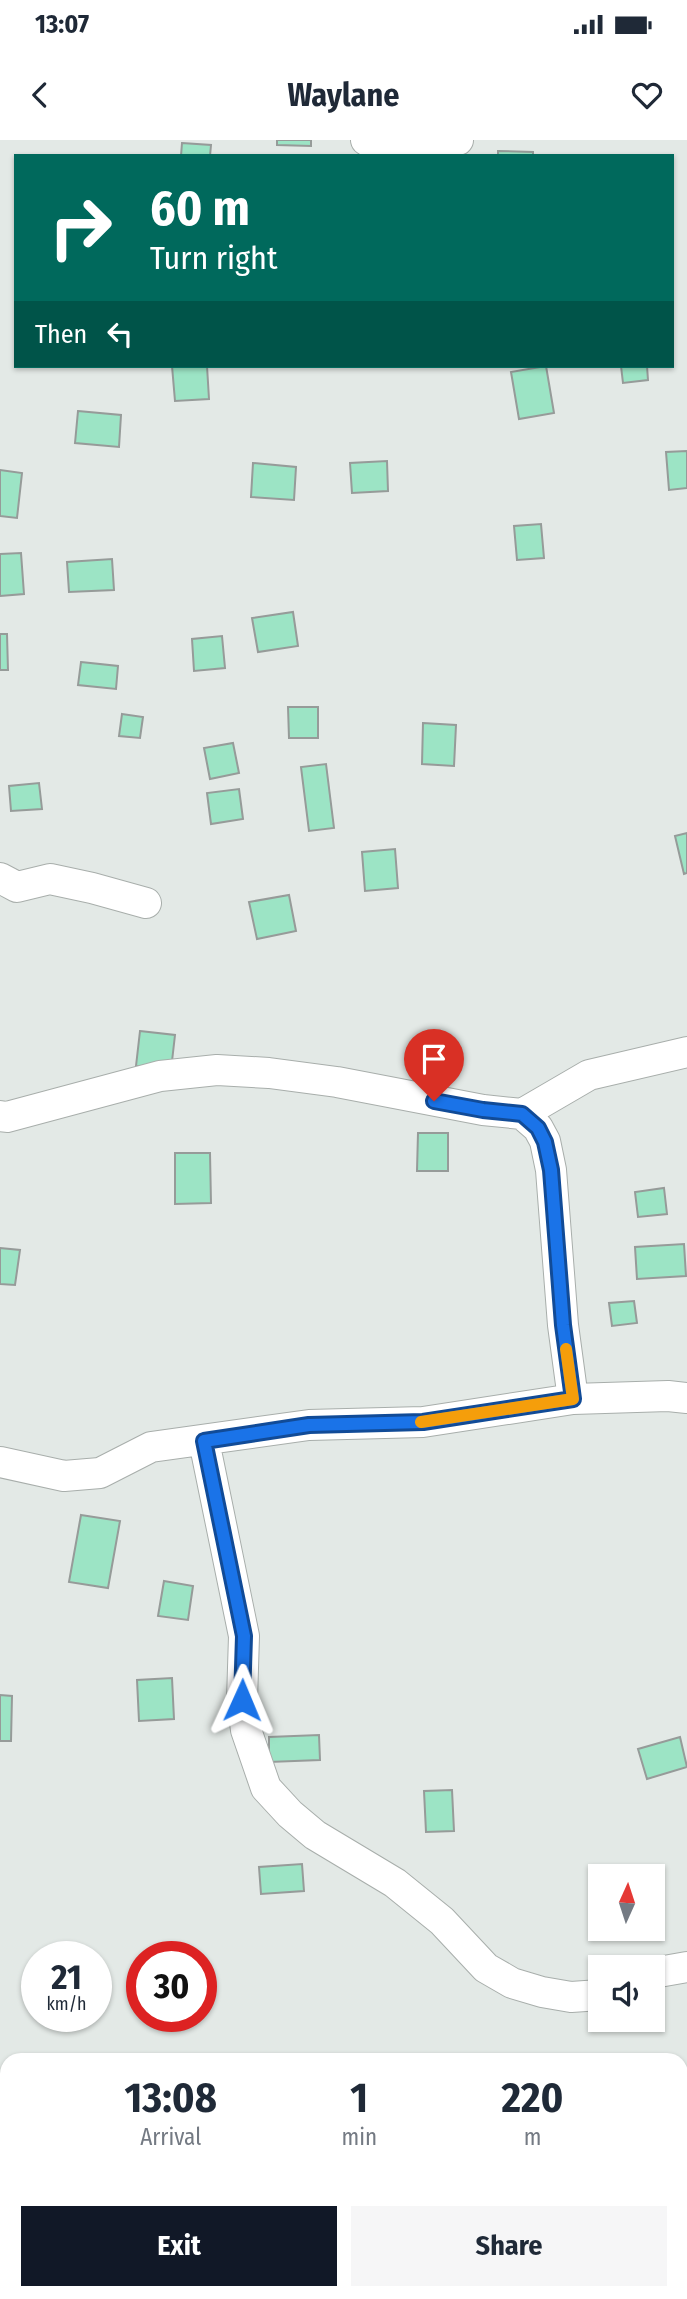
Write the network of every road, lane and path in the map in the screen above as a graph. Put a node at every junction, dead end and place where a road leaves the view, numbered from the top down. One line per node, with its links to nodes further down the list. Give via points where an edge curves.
1 (366, 140): 2 (street, via 378,148)
2 (457, 140)
3 (0, 878): 4 (street, via 17,887 50,879)
4 (146, 903)
5 (687, 1052): 6 (street, via 589,1075)
6 (522, 1114): 7 (street, via 283,1074 217,1070 160,1076); 9 (street, via 538,1128 551,1170)
7 (0, 1116)
8 (687, 1398): 9 (street)
9 (573, 1399): 10 (street, via 423,1422 309,1425)
10 (204, 1441): 11 (street, via 151,1447 100,1473 64,1476); 14 (street, via 244,1636 246,1730 266,1788 315,1835 395,1883 442,1922 486,1968 512,1983 542,1992)
11 (0, 1462)
12 (687, 1967): 13 (street)
13 (665, 1971)
14 (588, 1996)

